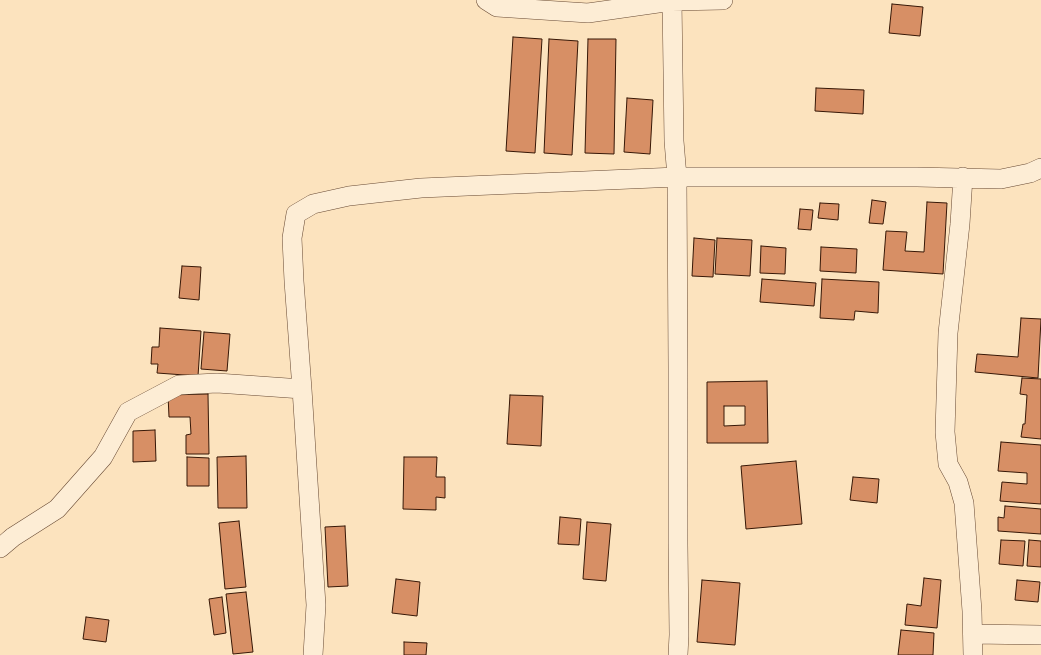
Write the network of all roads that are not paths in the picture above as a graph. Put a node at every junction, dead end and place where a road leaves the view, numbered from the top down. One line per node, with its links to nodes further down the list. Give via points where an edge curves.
1 (486, 0): 2 (street, via 497,7 588,13)
2 (672, 0): 3 (street); 5 (street)
3 (722, 0)
4 (1041, 168): 6 (street, via 1001,179)
5 (677, 177): 6 (street); 7 (street, via 421,188 349,196 313,204 296,214 292,238); 12 (street)
6 (963, 177): 9 (street, via 948,333 945,432 948,464 958,482 964,503)
7 (302, 389): 8 (street, via 217,383 179,385 128,412 103,457 57,510); 11 (street, via 316,605)
8 (0, 548)
9 (973, 634): 10 (street); 13 (street)
10 (1041, 635)
11 (313, 655)
12 (678, 655)
13 (973, 655)

